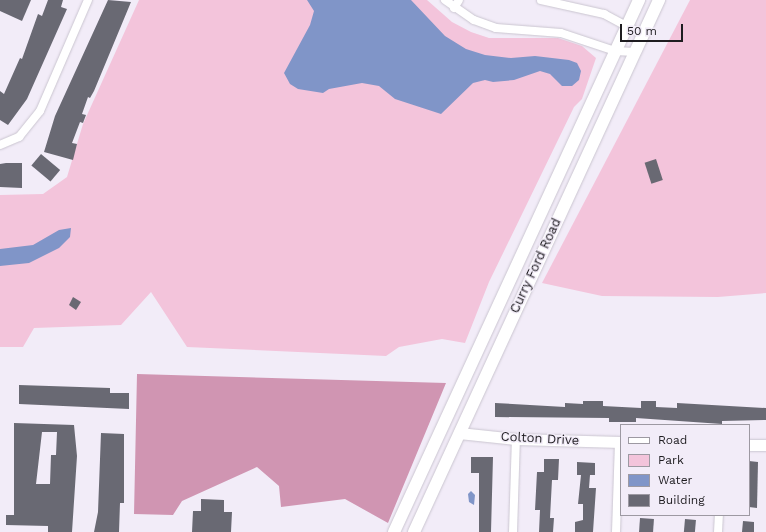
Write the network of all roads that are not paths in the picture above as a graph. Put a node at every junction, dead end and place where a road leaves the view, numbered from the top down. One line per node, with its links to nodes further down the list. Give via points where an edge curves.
1 (88, 0): 12 (street, via 40,111 19,136)
2 (445, 0): 7 (street)
3 (459, 0): 7 (street)
4 (541, 0): 8 (street, via 580,7)
5 (639, 0): 8 (main road, Curry Ford Road)
6 (659, 0): 9 (main road, Curry Ford Road)
7 (454, 8): 10 (street, via 474,20 496,28 561,33)
8 (628, 25): 9 (street); 10 (main road, Curry Ford Road)
9 (643, 35): 11 (main road, Curry Ford Road)
10 (616, 51): 11 (street); 13 (main road, Curry Ford Road)
11 (635, 52): 14 (main road, Curry Ford Road)
12 (0, 145)
13 (529, 239): 14 (main road, via 527,260 458,410); 15 (main road, Curry Ford Road)
14 (459, 433): 16 (street, Colton Drive); 23 (main road, Curry Ford Road)
15 (438, 436): 21 (main road, Curry Ford Road); 22 (main road, via 444,444 444,449)
16 (516, 439): 17 (street, Colton Drive); 24 (street)
17 (620, 442): 25 (street)
18 (750, 445): 19 (street)
19 (766, 445)
20 (719, 516): 26 (street)
21 (394, 532)
22 (407, 532)
23 (414, 532)
24 (513, 532)
25 (616, 532)
26 (718, 532)

